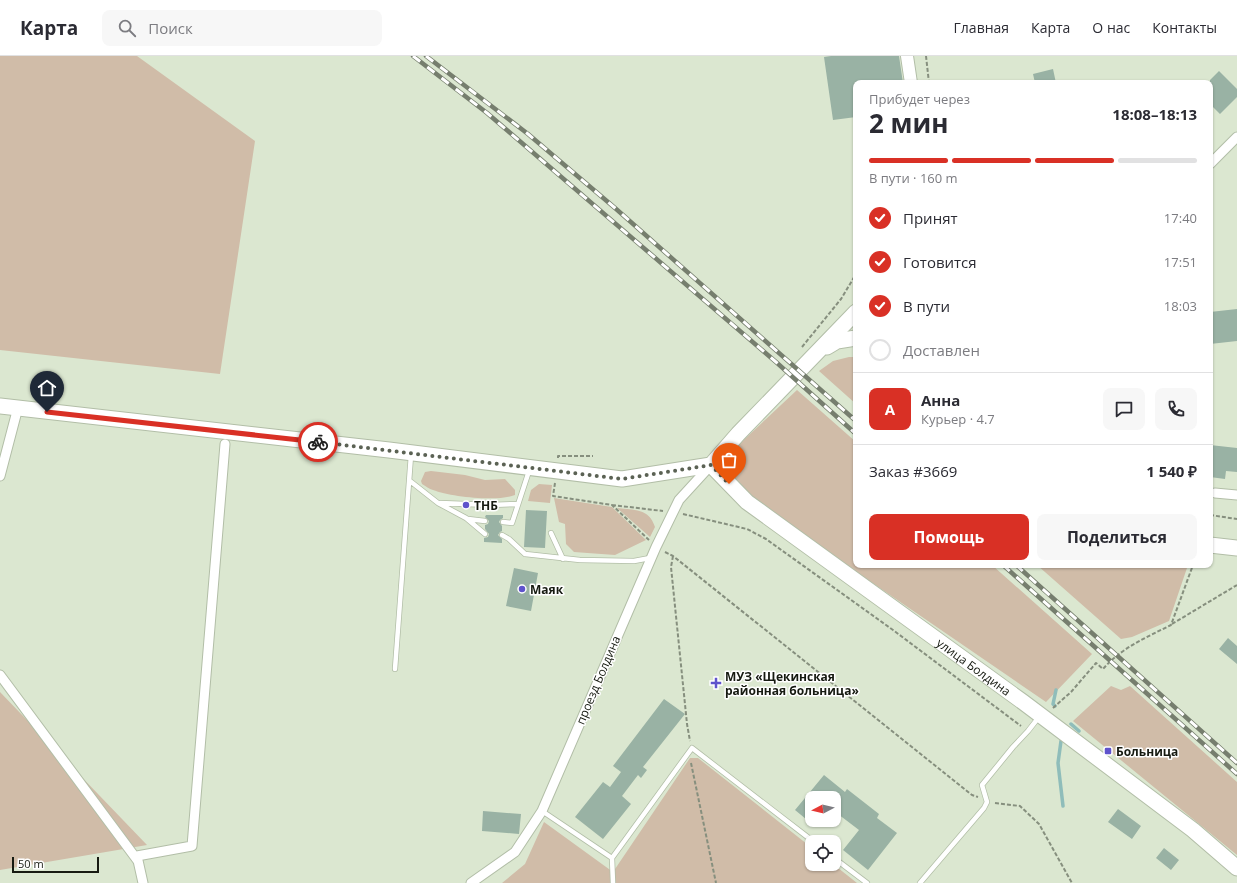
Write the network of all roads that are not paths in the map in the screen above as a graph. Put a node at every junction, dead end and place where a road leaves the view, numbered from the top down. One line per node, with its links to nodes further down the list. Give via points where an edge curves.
1 (907, 56): 2 (street)
2 (911, 80)
3 (1237, 137): 4 (street)
4 (1213, 161)
5 (853, 315): 7 (main road)
6 (853, 338): 7 (main road, via 837,341)
7 (817, 352): 12 (main road)
8 (0, 406): 11 (main road)
9 (16, 415): 14 (street)
10 (225, 444): 36 (street, via 192,846 137,856)
11 (412, 453): 13 (main road); 15 (lane)
12 (711, 465): 13 (main road, via 622,479); 28 (street, проезд Болдина, via 679,500); 32 (main road, улица Болдина, via 747,502)
13 (530, 468): 19 (lane)
14 (0, 476)
15 (410, 482): 18 (lane); 30 (lane)
16 (1215, 492): 17 (street)
17 (1237, 494)
18 (438, 503): 19 (lane); 20 (lane)
19 (518, 504): 22 (lane, via 512,523)
20 (466, 518): 21 (lane); 24 (lane)
21 (485, 521)
22 (503, 522)
23 (551, 533): 29 (lane)
24 (485, 534)
25 (502, 535): 29 (lane, via 525,554)
26 (1213, 545): 27 (main road)
27 (1237, 548)
28 (651, 558): 29 (lane, via 634,561); 33 (street, проезд Болдина)
29 (563, 559)
30 (395, 669)
31 (0, 675): 36 (street)
32 (1042, 717): 38 (main road, улица Болдина, via 1193,830); 43 (lane, via 982,785 987,802 984,808)
33 (542, 811): 35 (lane); 40 (street, проезд Болдина, via 516,852)
34 (805, 835): 35 (lane, via 692,748)
35 (612, 858): 41 (lane)
36 (138, 861): 39 (street)
37 (841, 863): 42 (lane)
38 (1237, 868)
39 (143, 883)
40 (472, 883)
41 (613, 883)
42 (867, 883)
43 (920, 883)

